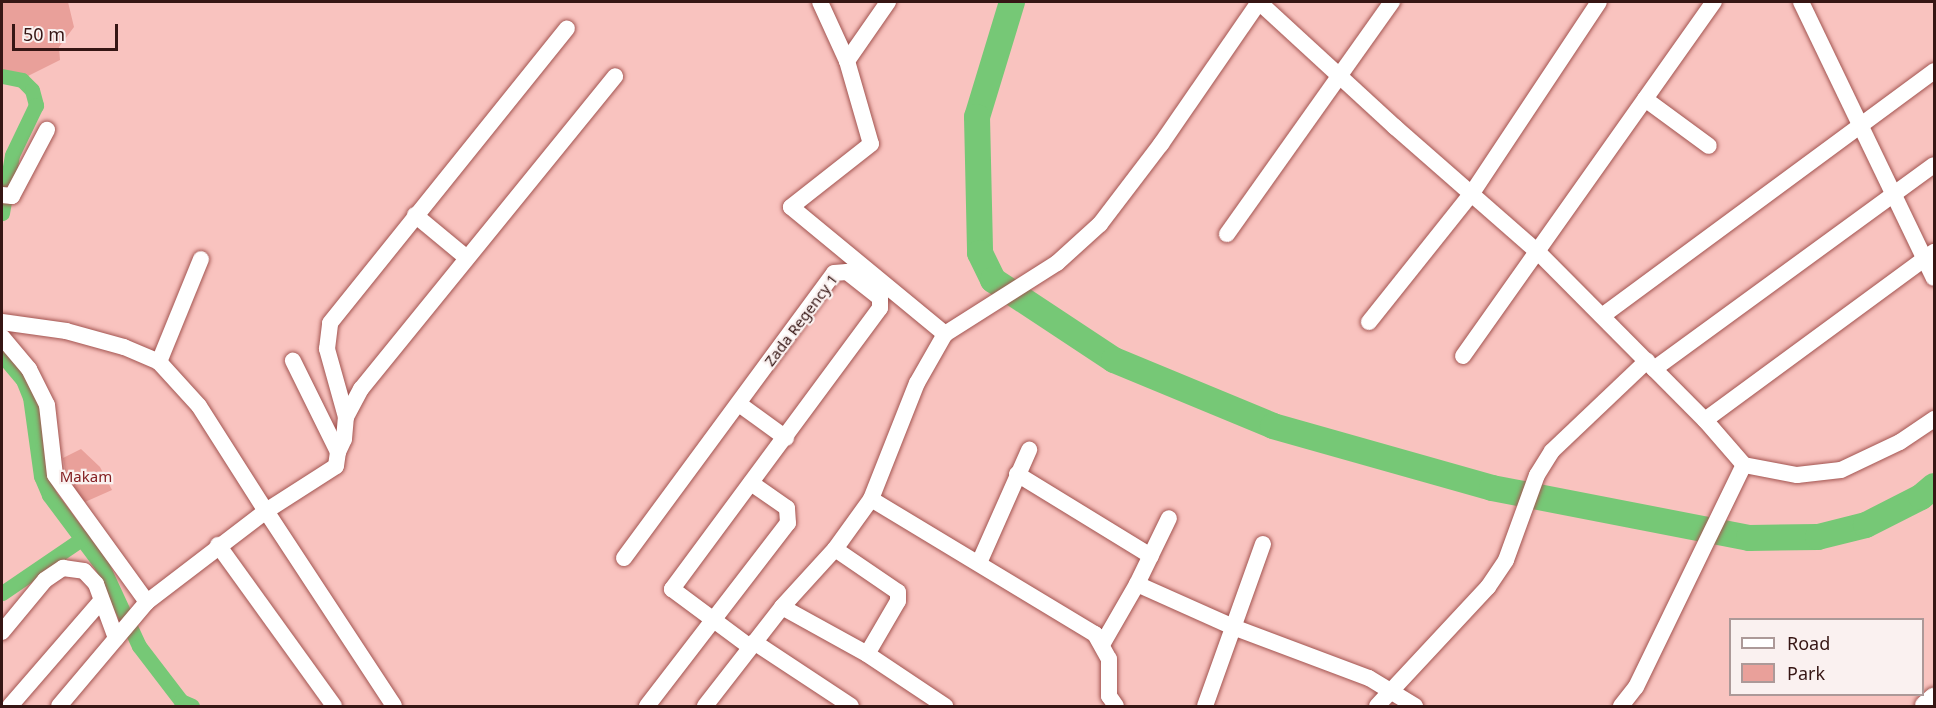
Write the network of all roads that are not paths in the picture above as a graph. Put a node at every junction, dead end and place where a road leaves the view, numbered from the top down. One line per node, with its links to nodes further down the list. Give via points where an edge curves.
1 (820, 2): 9 (street)
2 (888, 2): 9 (street)
3 (1259, 2): 11 (street); 31 (street, via 1161,144 1100,224 1057,263)
4 (1392, 2): 11 (street)
5 (1599, 2): 18 (street)
6 (1714, 2): 13 (street)
7 (1801, 2): 14 (street)
8 (567, 28): 21 (street)
9 (847, 61): 31 (street, via 873,141 791,207)
10 (1935, 71): 14 (street)
11 (1338, 75): 18 (street); 22 (street)
12 (615, 76): 25 (street)
13 (1645, 99): 16 (street); 23 (street)
14 (1860, 126): 20 (street); 28 (street)
15 (47, 130): 19 (street, via 12,196)
16 (1709, 146)
17 (1935, 165): 20 (street)
18 (1472, 193): 23 (street); 30 (street)
19 (5, 196)
20 (1892, 197): 24 (street); 36 (street)
21 (415, 215): 25 (street); 38 (street, via 330,323 327,350)
22 (1227, 234)
23 (1538, 252): 28 (street); 33 (street)
24 (1929, 257): 27 (street); 40 (street)
25 (467, 258): 38 (street, via 362,389)
26 (201, 259): 35 (street)
27 (1935, 278)
28 (1602, 316): 36 (street)
29 (2, 322): 35 (street, via 66,331 124,347)
30 (1369, 322)
31 (945, 334): 47 (street, via 917,383)
32 (2, 337): 58 (street, via 29,369 47,405 55,475)
33 (1463, 356)
34 (293, 361): 43 (street)
35 (159, 362): 48 (street, via 199,406)
36 (1651, 365): 40 (street); 67 (street, via 1552,451 1537,475 1506,560 1488,588)
37 (739, 404): 41 (street); 41 (street, Zada Regency 1, via 834,273 847,272 880,298 880,308); 54 (street, Zada Regency 1)
38 (346, 417): 43 (street)
39 (1935, 419): 44 (street, via 1900,442 1841,470 1797,475)
40 (1705, 420): 44 (street)
41 (786, 438): 46 (street, Zada Regency 1)
42 (1029, 450): 45 (street)
43 (338, 452): 48 (street, via 336,466 329,473)
44 (1744, 465): 81 (street, via 1636,687)
45 (1017, 474): 53 (street); 55 (street)
46 (751, 483): 60 (street, via 787,508 790,515); 60 (street, Zada Regency 1, via 672,589)
47 (871, 499): 52 (street); 55 (street)
48 (266, 511): 51 (street); 73 (street)
49 (1168, 518): 53 (street)
50 (1263, 544): 61 (street)
51 (218, 545): 58 (street); 72 (street)
52 (835, 549): 59 (street); 66 (street, via 898,592 898,601)
53 (1151, 556): 56 (street)
54 (624, 558)
55 (979, 563): 64 (street)
56 (1137, 584): 61 (street); 64 (street)
57 (101, 600): 62 (street, via 96,584 84,571 63,568 45,580); 63 (street); 70 (street)
58 (143, 606): 63 (street)
59 (782, 607): 65 (street); 66 (street)
60 (712, 618): 65 (street, Zada Regency 1); 74 (street)
61 (1233, 627): 67 (street, via 1335,664); 78 (street)
62 (2, 632)
63 (121, 632): 71 (street)
64 (1103, 643): 69 (street, via 1109,659)
65 (752, 644): 75 (street); 76 (street, Zada Regency 1)
66 (867, 654): 77 (street)
67 (1391, 690): 79 (street); 80 (street)
68 (1935, 699): 82 (street)
69 (1109, 703)
70 (10, 706)
71 (59, 706)
72 (334, 706)
73 (394, 706)
74 (647, 706)
75 (705, 706)
76 (851, 706)
77 (945, 706)
78 (1205, 706)
79 (1377, 706)
80 (1415, 706)
81 (1621, 706)
82 (1926, 706)

